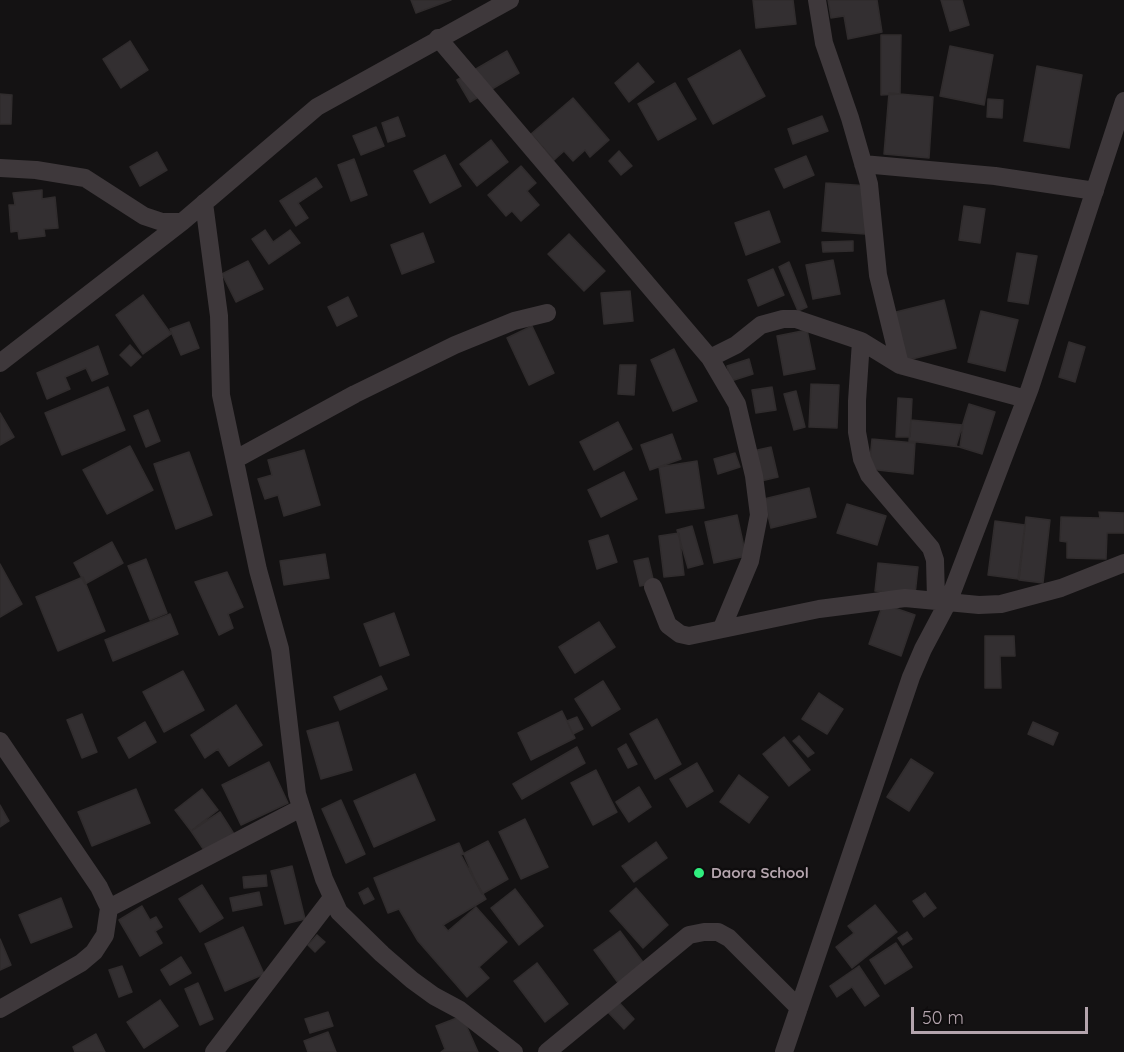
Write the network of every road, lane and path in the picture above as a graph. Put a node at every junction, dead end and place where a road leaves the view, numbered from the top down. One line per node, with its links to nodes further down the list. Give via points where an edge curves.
1 (510, 0): 3 (street)
2 (817, 0): 5 (street, via 824,43)
3 (438, 38): 8 (street, via 317,107); 12 (street)
4 (1124, 100): 7 (street)
5 (863, 164): 7 (street); 14 (street, via 869,184 878,275)
6 (0, 168): 9 (street, via 86,178 144,216 162,222)
7 (1095, 190): 15 (street)
8 (204, 203): 9 (street); 16 (street, via 219,316 221,395)
9 (182, 222): 13 (street)
10 (547, 313): 16 (street, via 514,321 455,345 355,393)
11 (861, 341): 12 (street, via 796,319 783,319 761,325 736,345); 14 (street); 19 (street, via 857,400 862,459 869,475 931,548)
12 (710, 358): 20 (street, via 737,404 759,516 750,561)
13 (0, 363)
14 (900, 365): 15 (street)
15 (1026, 399): 19 (street)
16 (236, 459): 22 (street, via 258,570 280,649)
17 (1124, 563): 19 (street, via 1060,588 1001,603 979,605)
18 (653, 587): 20 (street, via 668,625 680,634 698,635)
19 (943, 600): 20 (street, via 904,598); 25 (street, via 911,676)
20 (722, 628)
21 (0, 741): 24 (street, via 99,887)
22 (301, 808): 23 (street); 24 (street)
23 (331, 899): 27 (street); 28 (street, via 355,928 412,980 460,1010)
24 (109, 908): 26 (street, via 105,935 94,951 81,963)
25 (799, 1008): 29 (street, via 729,938 718,932 704,932 689,935); 30 (street)
26 (0, 1009)
27 (214, 1052)
28 (514, 1052)
29 (547, 1052)
30 (784, 1052)

